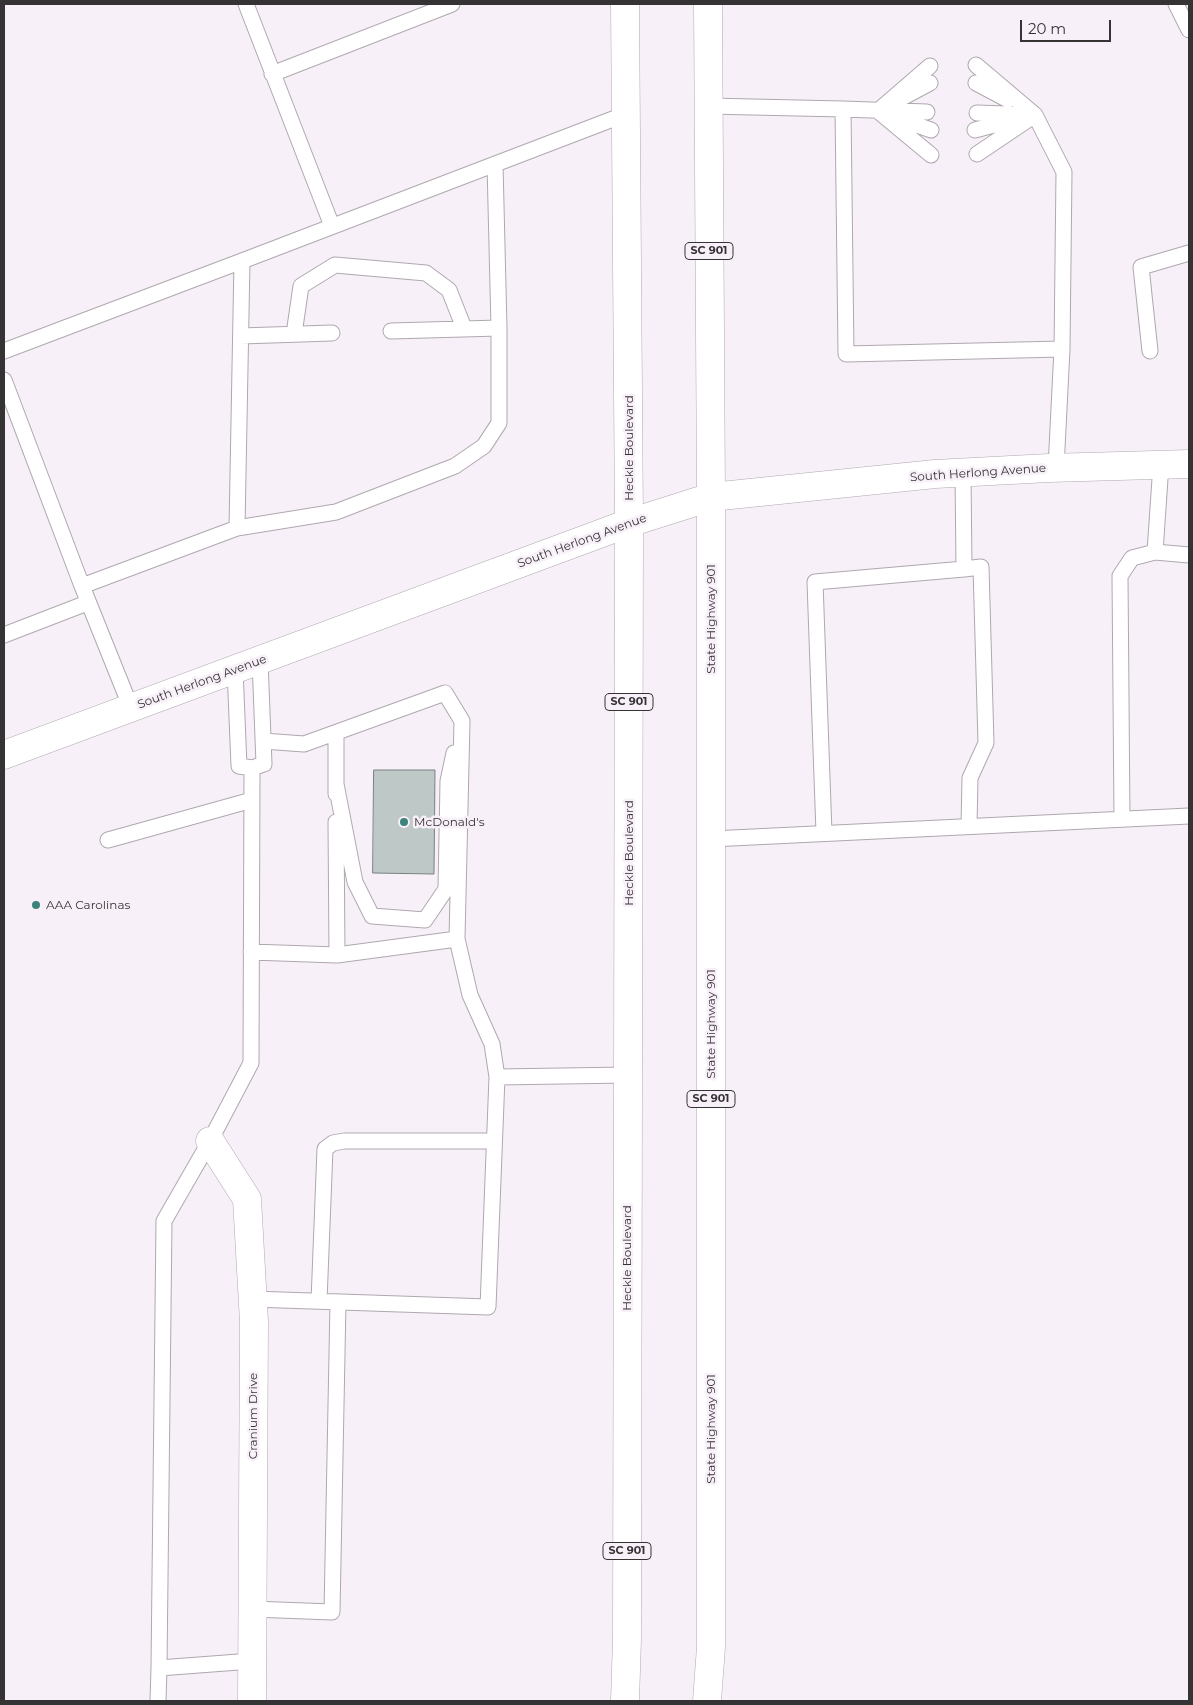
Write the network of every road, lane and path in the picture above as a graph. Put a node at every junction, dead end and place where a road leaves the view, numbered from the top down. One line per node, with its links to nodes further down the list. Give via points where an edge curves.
1 (246, 4): 9 (lane)
2 (452, 4): 9 (lane)
3 (625, 4): 17 (main road, Heckle Boulevard / SC 901)
4 (708, 4): 12 (main road, SC 901)
5 (1176, 4): 6 (lane)
6 (1189, 30)
7 (976, 65): 18 (lane)
8 (930, 66): 14 (lane)
9 (272, 74): 24 (lane)
10 (930, 83): 14 (lane)
11 (976, 83): 18 (lane)
12 (708, 106): 13 (lane); 41 (main road, SC 901)
13 (843, 109): 14 (lane); 33 (lane, via 846,354)
14 (878, 111): 15 (lane); 19 (lane); 22 (lane)
15 (927, 112)
16 (977, 113): 18 (lane)
17 (626, 114): 23 (lane); 42 (main road, Heckle Boulevard / SC 901)
18 (1036, 115): 20 (lane); 21 (lane); 33 (lane, via 1064,172)
19 (931, 130)
20 (975, 130)
21 (977, 154)
22 (931, 155)
23 (495, 164): 24 (lane); 28 (lane)
24 (332, 226): 26 (lane)
25 (1189, 253): 35 (lane, via 1141,267)
26 (242, 261): 32 (lane); 34 (lane)
27 (464, 328): 28 (lane); 29 (lane); 31 (lane, via 449,290 426,273 335,265 301,286)
28 (499, 328): 43 (lane, via 499,423 484,446 455,466 336,512)
29 (391, 331)
30 (332, 333): 31 (lane)
31 (294, 334): 32 (lane)
32 (241, 336): 43 (lane)
33 (1062, 349): 39 (lane)
34 (4, 351)
35 (1150, 351)
36 (4, 380): 47 (lane)
37 (1161, 464): 38 (main road, South Herlong Avenue); 39 (main road, South Herlong Avenue); 44 (lane)
38 (1189, 464)
39 (1056, 468): 40 (main road, South Herlong Avenue)
40 (963, 473): 41 (main road, South Herlong Avenue); 46 (lane)
41 (711, 497): 42 (main road, South Herlong Avenue); 64 (main road, State Highway 901 / SC 901)
42 (629, 523): 50 (main road, South Herlong Avenue); 69 (main road, Heckle Boulevard / SC 901)
43 (237, 528): 47 (lane)
44 (1155, 552): 45 (lane); 61 (lane, via 1132,558 1120,576)
45 (1189, 555)
46 (964, 569): 62 (lane, via 980,567 986,743 970,778); 63 (lane, via 815,582)
47 (82, 586): 48 (lane)
48 (87, 603): 49 (lane); 52 (lane)
49 (4, 635)
50 (260, 660): 51 (main road, South Herlong Avenue); 55 (lane)
51 (235, 669): 52 (main road, South Herlong Avenue); 57 (lane)
52 (131, 708): 56 (main road, South Herlong Avenue)
53 (462, 721): 54 (lane, via 445,693); 58 (lane, via 448,780 446,889 425,920 372,916 355,882); 66 (lane)
54 (336, 733): 55 (lane, via 304,744); 58 (lane)
55 (263, 741): 57 (lane)
56 (4, 755)
57 (251, 766): 59 (lane)
58 (336, 784): 68 (lane)
59 (252, 800): 65 (lane); 67 (lane)
60 (1189, 816): 61 (lane)
61 (1122, 818): 62 (lane)
62 (969, 826): 63 (lane)
63 (824, 833): 64 (lane)
64 (711, 839): 82 (main road, State Highway 901 / SC 901, via 711,1647)
65 (108, 840)
66 (458, 939): 68 (lane); 70 (lane, via 470,995 492,1044)
67 (251, 952): 68 (lane); 71 (lane, via 251,1064)
68 (337, 955)
69 (628, 1075): 70 (lane); 81 (main road, Heckle Boulevard / SC 901)
70 (497, 1077): 72 (lane)
71 (210, 1141): 73 (main road, Cranium Drive, via 247,1200); 78 (lane, via 164,1221)
72 (494, 1141): 74 (lane, via 344,1141 325,1149); 75 (lane, via 488,1307)
73 (252, 1299): 74 (lane); 76 (main road, Cranium Drive)
74 (319, 1301): 75 (lane)
75 (338, 1302): 76 (lane, via 332,1612)
76 (252, 1609): 77 (main road, Cranium Drive)
77 (252, 1661): 78 (lane); 80 (main road, Cranium Drive)
78 (159, 1668): 79 (lane)
79 (158, 1701)
80 (252, 1701)
81 (625, 1701)
82 (707, 1701)

